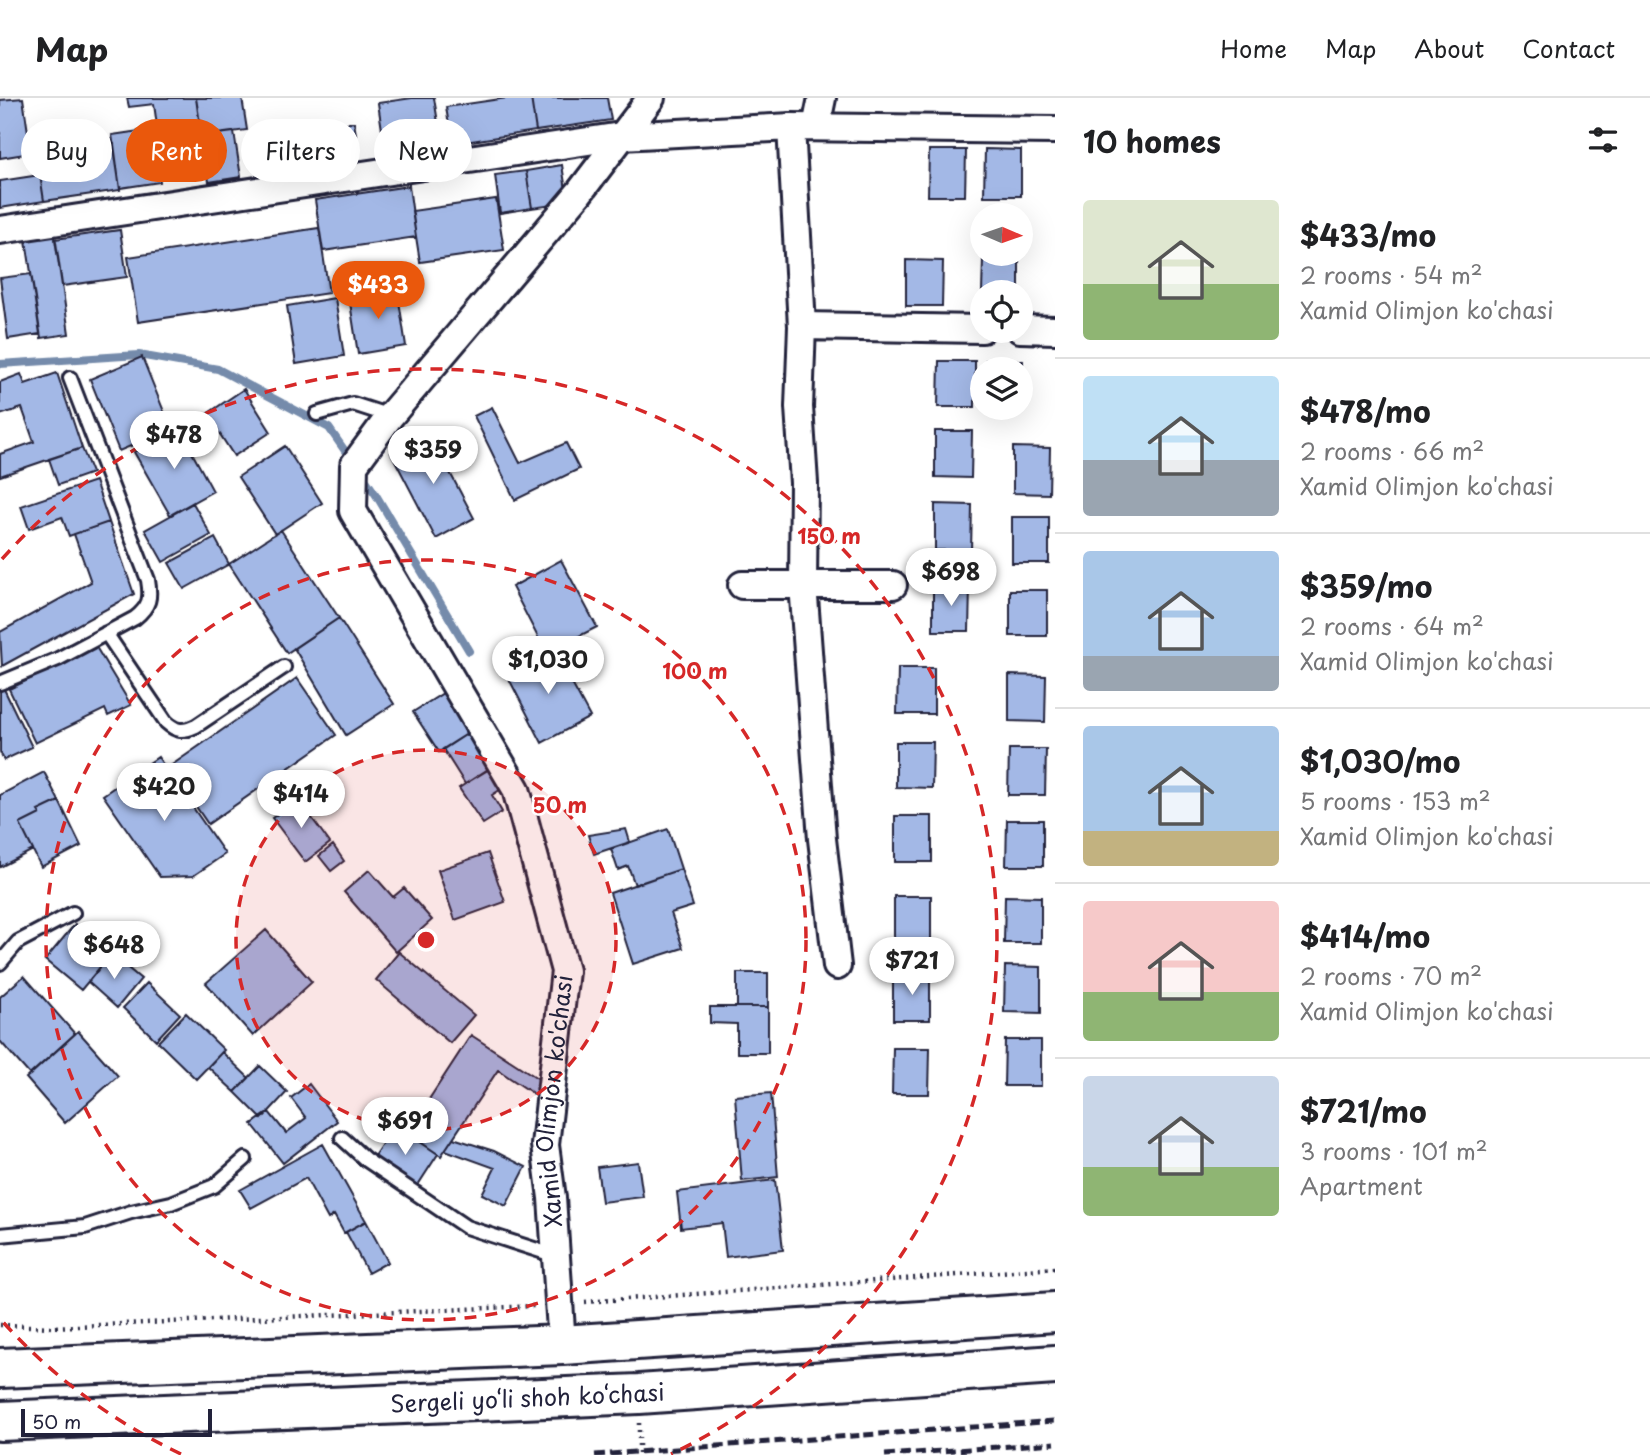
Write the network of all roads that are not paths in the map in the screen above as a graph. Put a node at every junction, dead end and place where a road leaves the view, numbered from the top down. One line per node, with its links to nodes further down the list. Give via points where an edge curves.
1 (651, 98): 5 (street)
2 (822, 98): 3 (street)
3 (803, 127): 4 (street); 5 (street); 7 (street)
4 (1055, 130)
5 (621, 136): 6 (street); 13 (street, via 579,193)
6 (0, 230)
7 (802, 326): 8 (street); 14 (street)
8 (970, 329)
9 (1033, 329): 10 (street)
10 (1055, 330)
11 (70, 378): 17 (lane, via 148,580 146,609)
12 (317, 414): 13 (lane, via 353,404)
13 (390, 416): 26 (street, Xamid Olimjon ko'chasi, via 356,469 353,511 516,789 565,971 545,1145)
14 (803, 584): 15 (street); 16 (street); 22 (street)
15 (742, 585)
16 (893, 585)
17 (106, 633): 18 (lane, via 166,722 184,732); 19 (lane)
18 (284, 667)
19 (0, 683)
20 (73, 913): 21 (lane, via 18,942)
21 (0, 963)
22 (836, 967)
23 (342, 1138): 26 (lane, via 365,1159 466,1227)
24 (245, 1159): 25 (lane, via 214,1186 171,1203 85,1227)
25 (0, 1234)
26 (556, 1256): 28 (street, Xamid Olimjon ko'chasi)
27 (1055, 1312): 28 (main road)
28 (562, 1345): 30 (main road)
29 (1055, 1364): 31 (main road, Sergeli yo‘li shoh ko‘chasi, via 639,1394)
30 (0, 1368)
31 (0, 1421)

